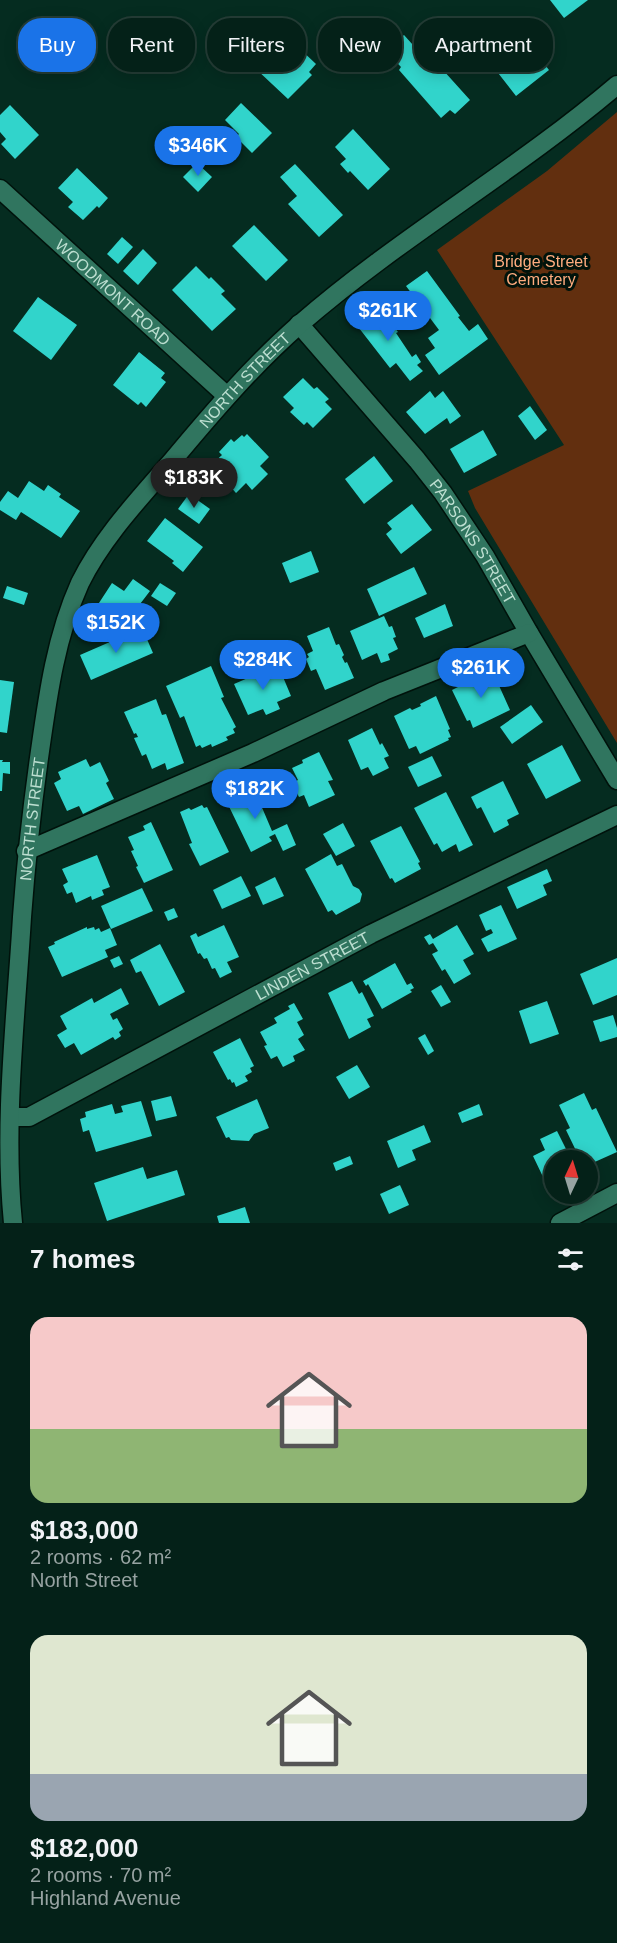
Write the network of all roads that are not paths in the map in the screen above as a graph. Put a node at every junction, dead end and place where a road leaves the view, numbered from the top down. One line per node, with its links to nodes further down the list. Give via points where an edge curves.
1 (617, 86): 3 (street, NORTH STREET)
2 (0, 189): 4 (street, WOODMONT ROAD)
3 (299, 324): 4 (street, NORTH STREET); 5 (street, PARSONS STREET, via 443,493)
4 (227, 396): 8 (street, NORTH STREET, via 123,519 81,581 50,682)
5 (529, 633): 6 (street, PARSONS STREET); 8 (street, via 384,691 253,753)
6 (617, 780)
7 (617, 815): 9 (street, LINDEN STREET, via 371,934 29,1117)
8 (26, 851): 9 (street, NORTH STREET)
9 (10, 1116): 11 (street, NORTH STREET)
10 (617, 1194): 12 (street)
11 (13, 1223)
12 (560, 1223)

